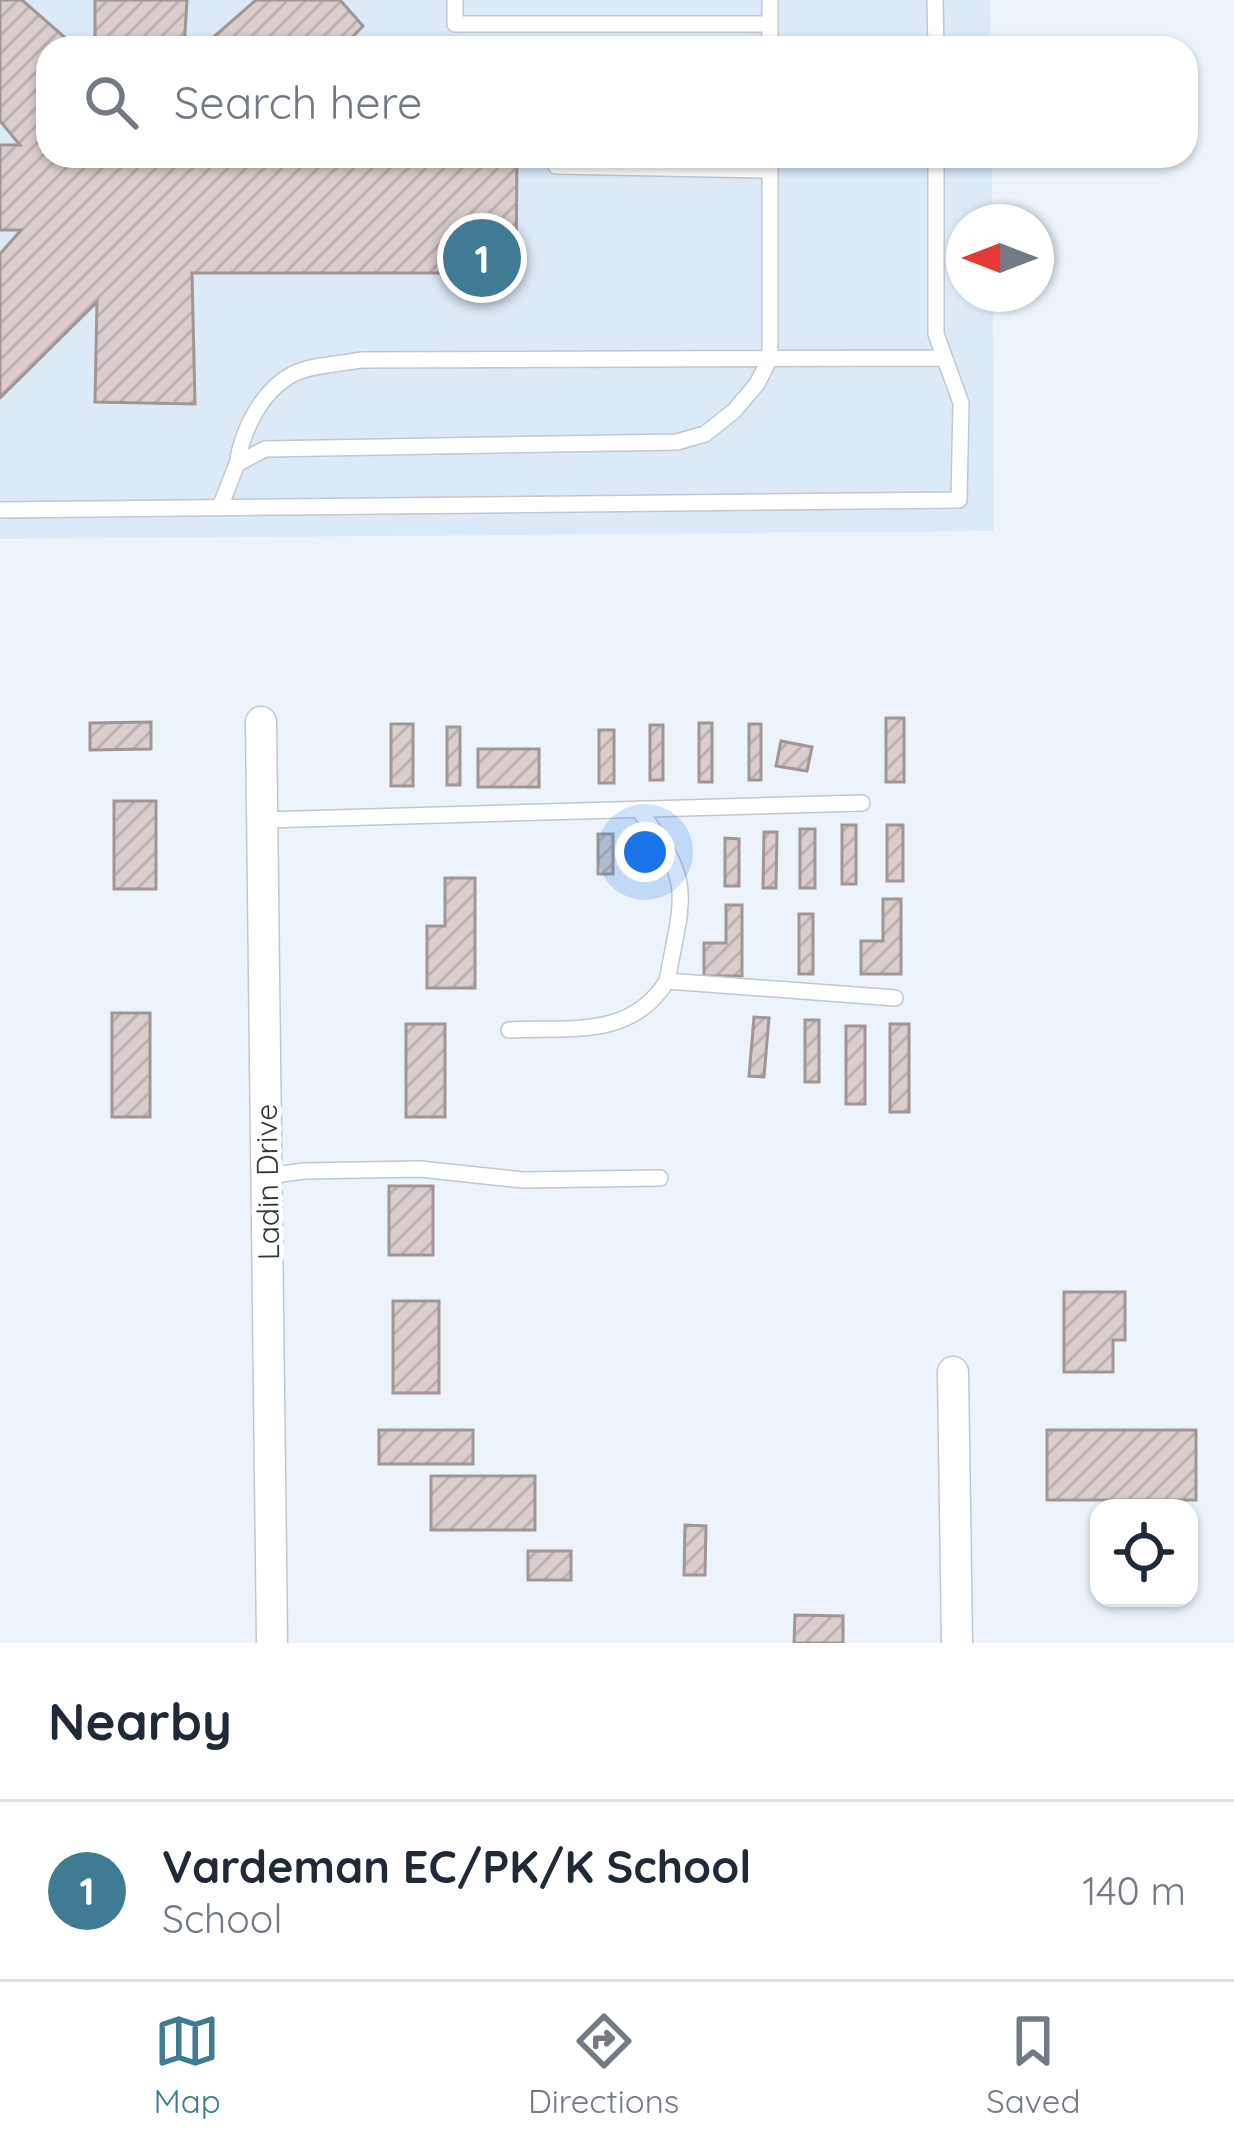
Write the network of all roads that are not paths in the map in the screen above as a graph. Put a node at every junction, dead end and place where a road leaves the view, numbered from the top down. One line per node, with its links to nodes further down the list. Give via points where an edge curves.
1 (455, 0): 4 (lane, via 455,24)
2 (770, 0): 4 (lane)
3 (935, 0): 6 (lane)
4 (770, 24): 5 (lane)
5 (770, 36)
6 (935, 36)
7 (770, 168): 9 (lane)
8 (936, 168): 10 (lane, via 936,334)
9 (770, 358): 10 (lane); 11 (lane, via 734,411 705,434 677,442 283,446); 11 (lane, via 361,360 295,373 242,433)
10 (944, 358): 12 (lane, via 961,403 959,500)
11 (237, 464): 12 (lane)
12 (220, 507): 13 (lane)
13 (0, 509)
14 (261, 722): 17 (street, Ladin Drive)
15 (862, 803): 16 (lane)
16 (638, 809): 17 (lane); 18 (lane, via 680,874)
17 (263, 820): 21 (street, Ladin Drive)
18 (667, 981): 19 (lane); 20 (lane, via 653,1003 622,1021)
19 (895, 998)
20 (509, 1030)
21 (267, 1176): 22 (lane, via 420,1169 524,1180); 24 (street, Ladin Drive)
22 (660, 1178)
23 (953, 1372): 25 (street)
24 (272, 1643)
25 (957, 1643)

